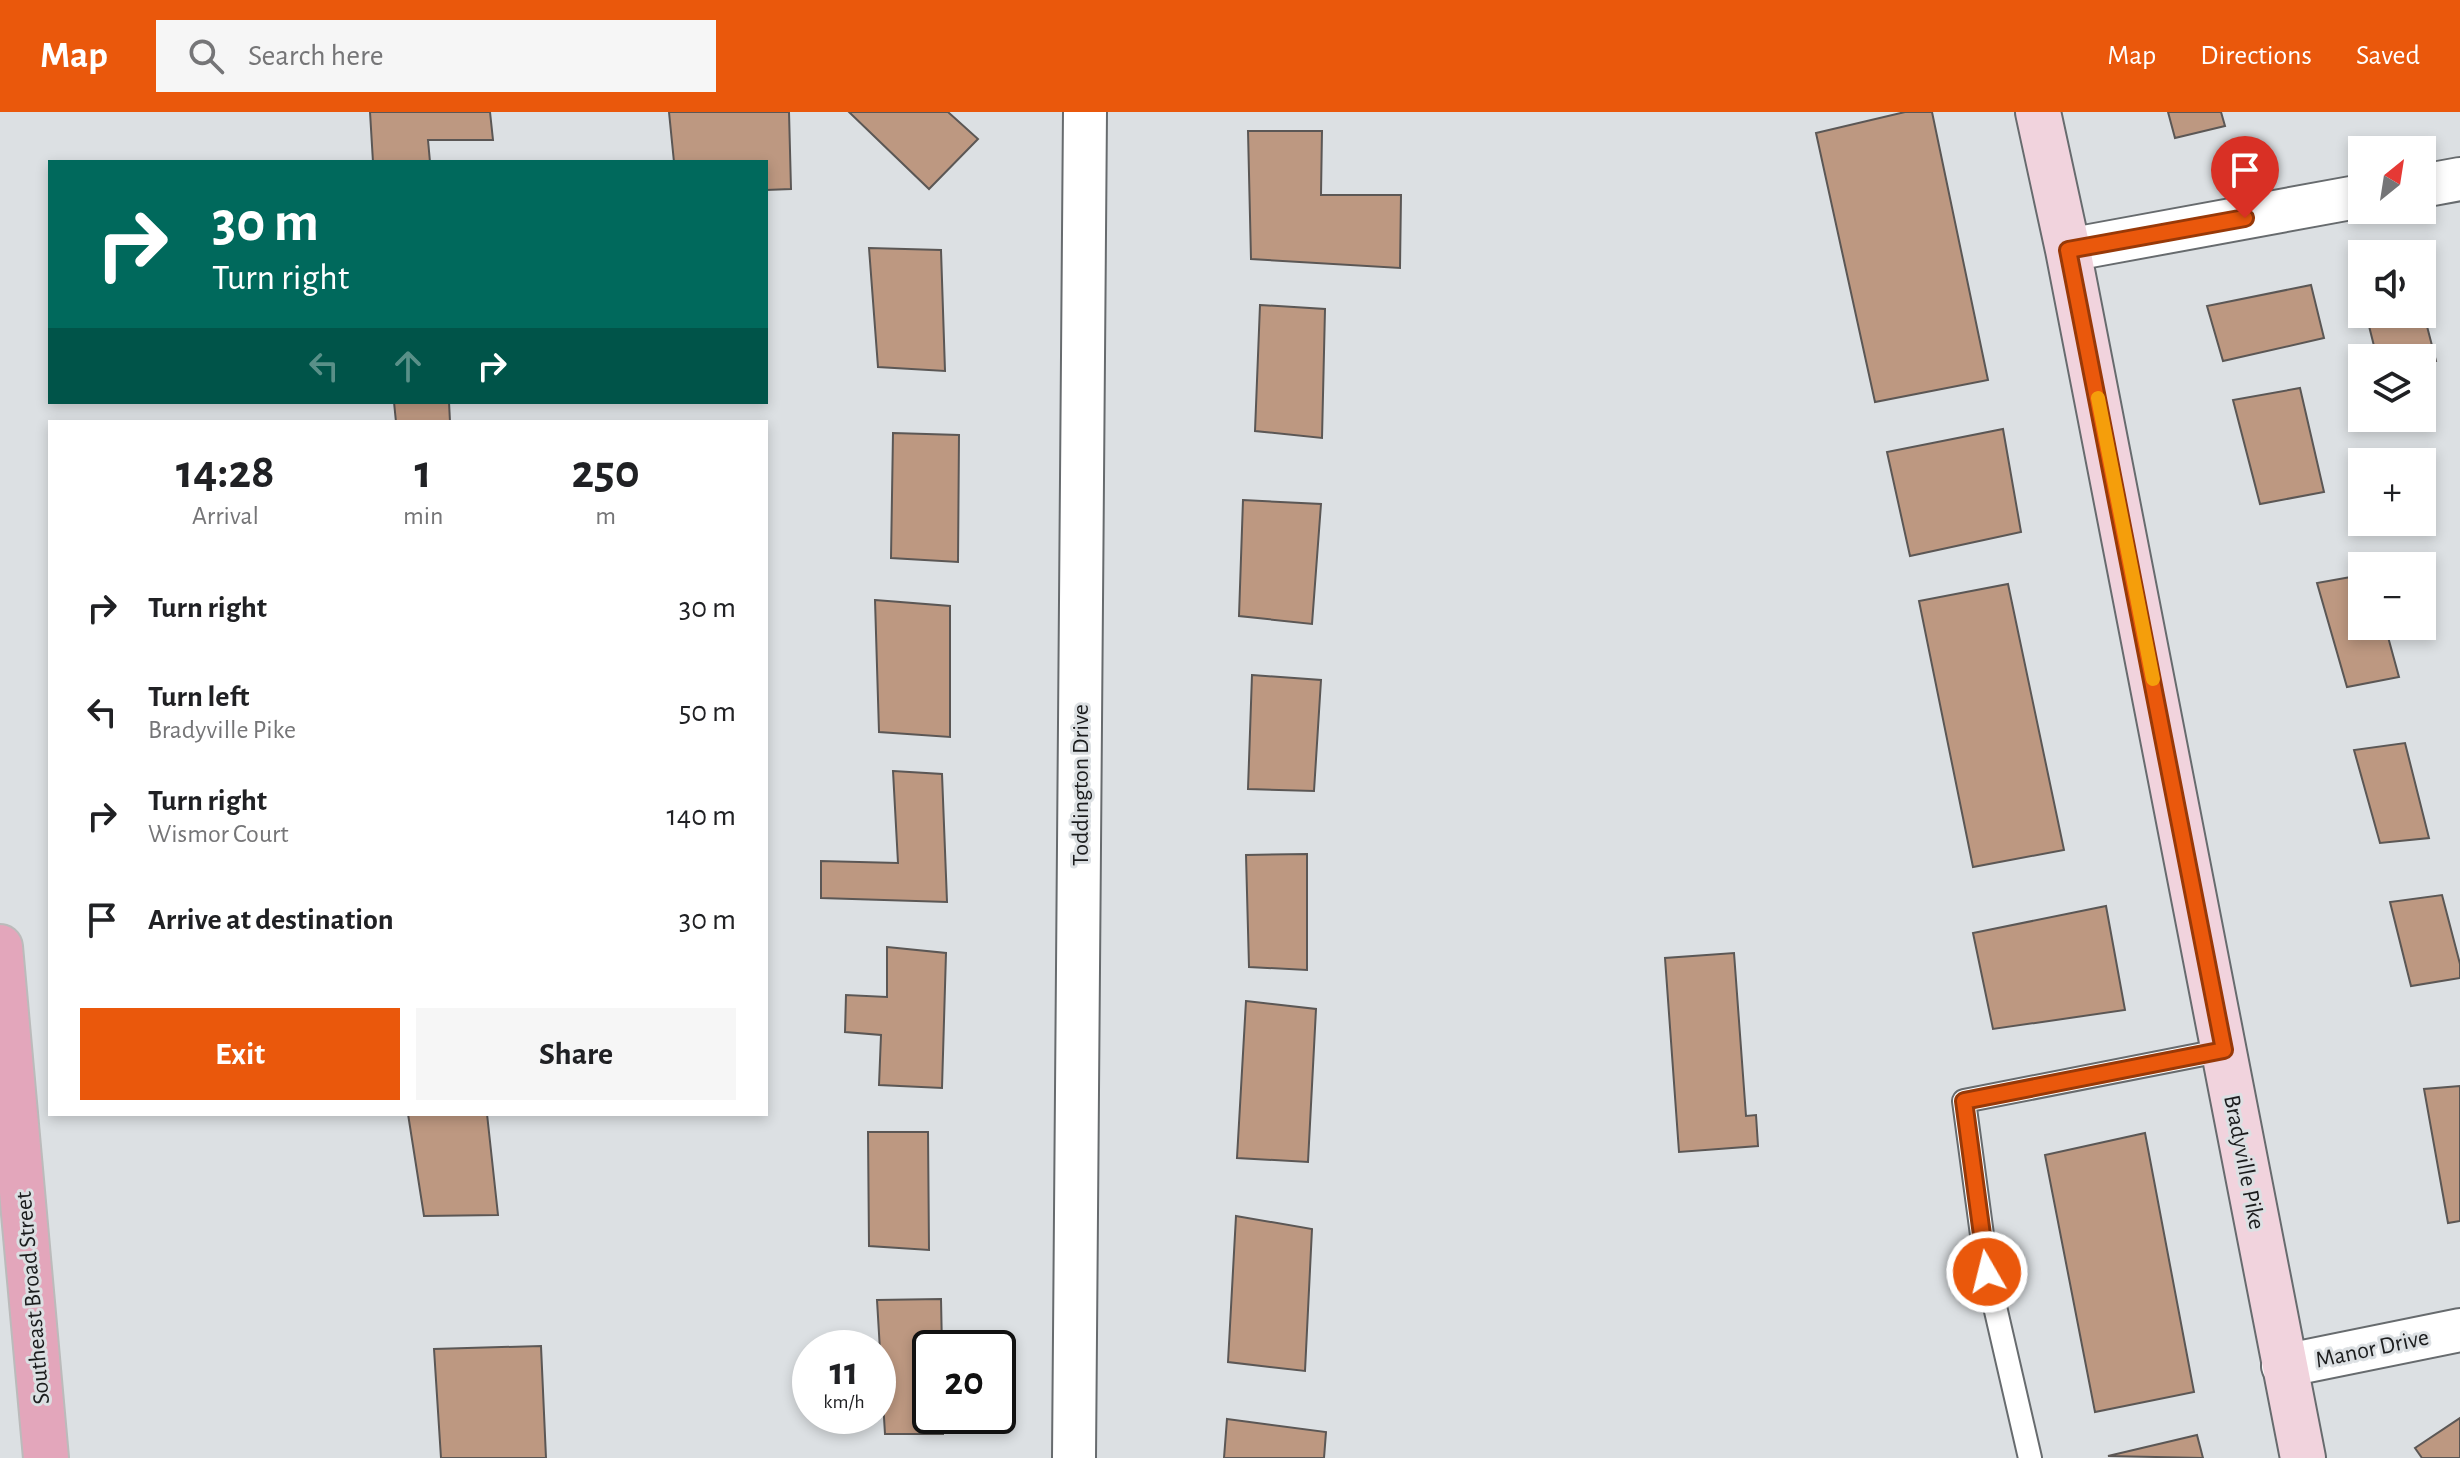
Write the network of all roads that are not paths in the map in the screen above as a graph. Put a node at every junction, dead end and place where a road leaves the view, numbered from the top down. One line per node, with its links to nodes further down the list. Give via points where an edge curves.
1 (1085, 112): 12 (street, Toddington Drive)
2 (2038, 112): 6 (main road, Bradyville Pike)
3 (2460, 179): 4 (street)
4 (2436, 183)
5 (2348, 199): 6 (street)
6 (2068, 250): 8 (main road, Bradyville Pike)
7 (0, 947): 11 (main road, Southeast Broad Street)
8 (2224, 1050): 10 (main road, Bradyville Pike); 13 (lane, via 1964,1101 1987,1272)
9 (2460, 1330): 10 (street, Manor Drive)
10 (2283, 1366): 14 (main road, Bradyville Pike)
11 (46, 1458)
12 (1074, 1458)
13 (2030, 1458)
14 (2303, 1458)

